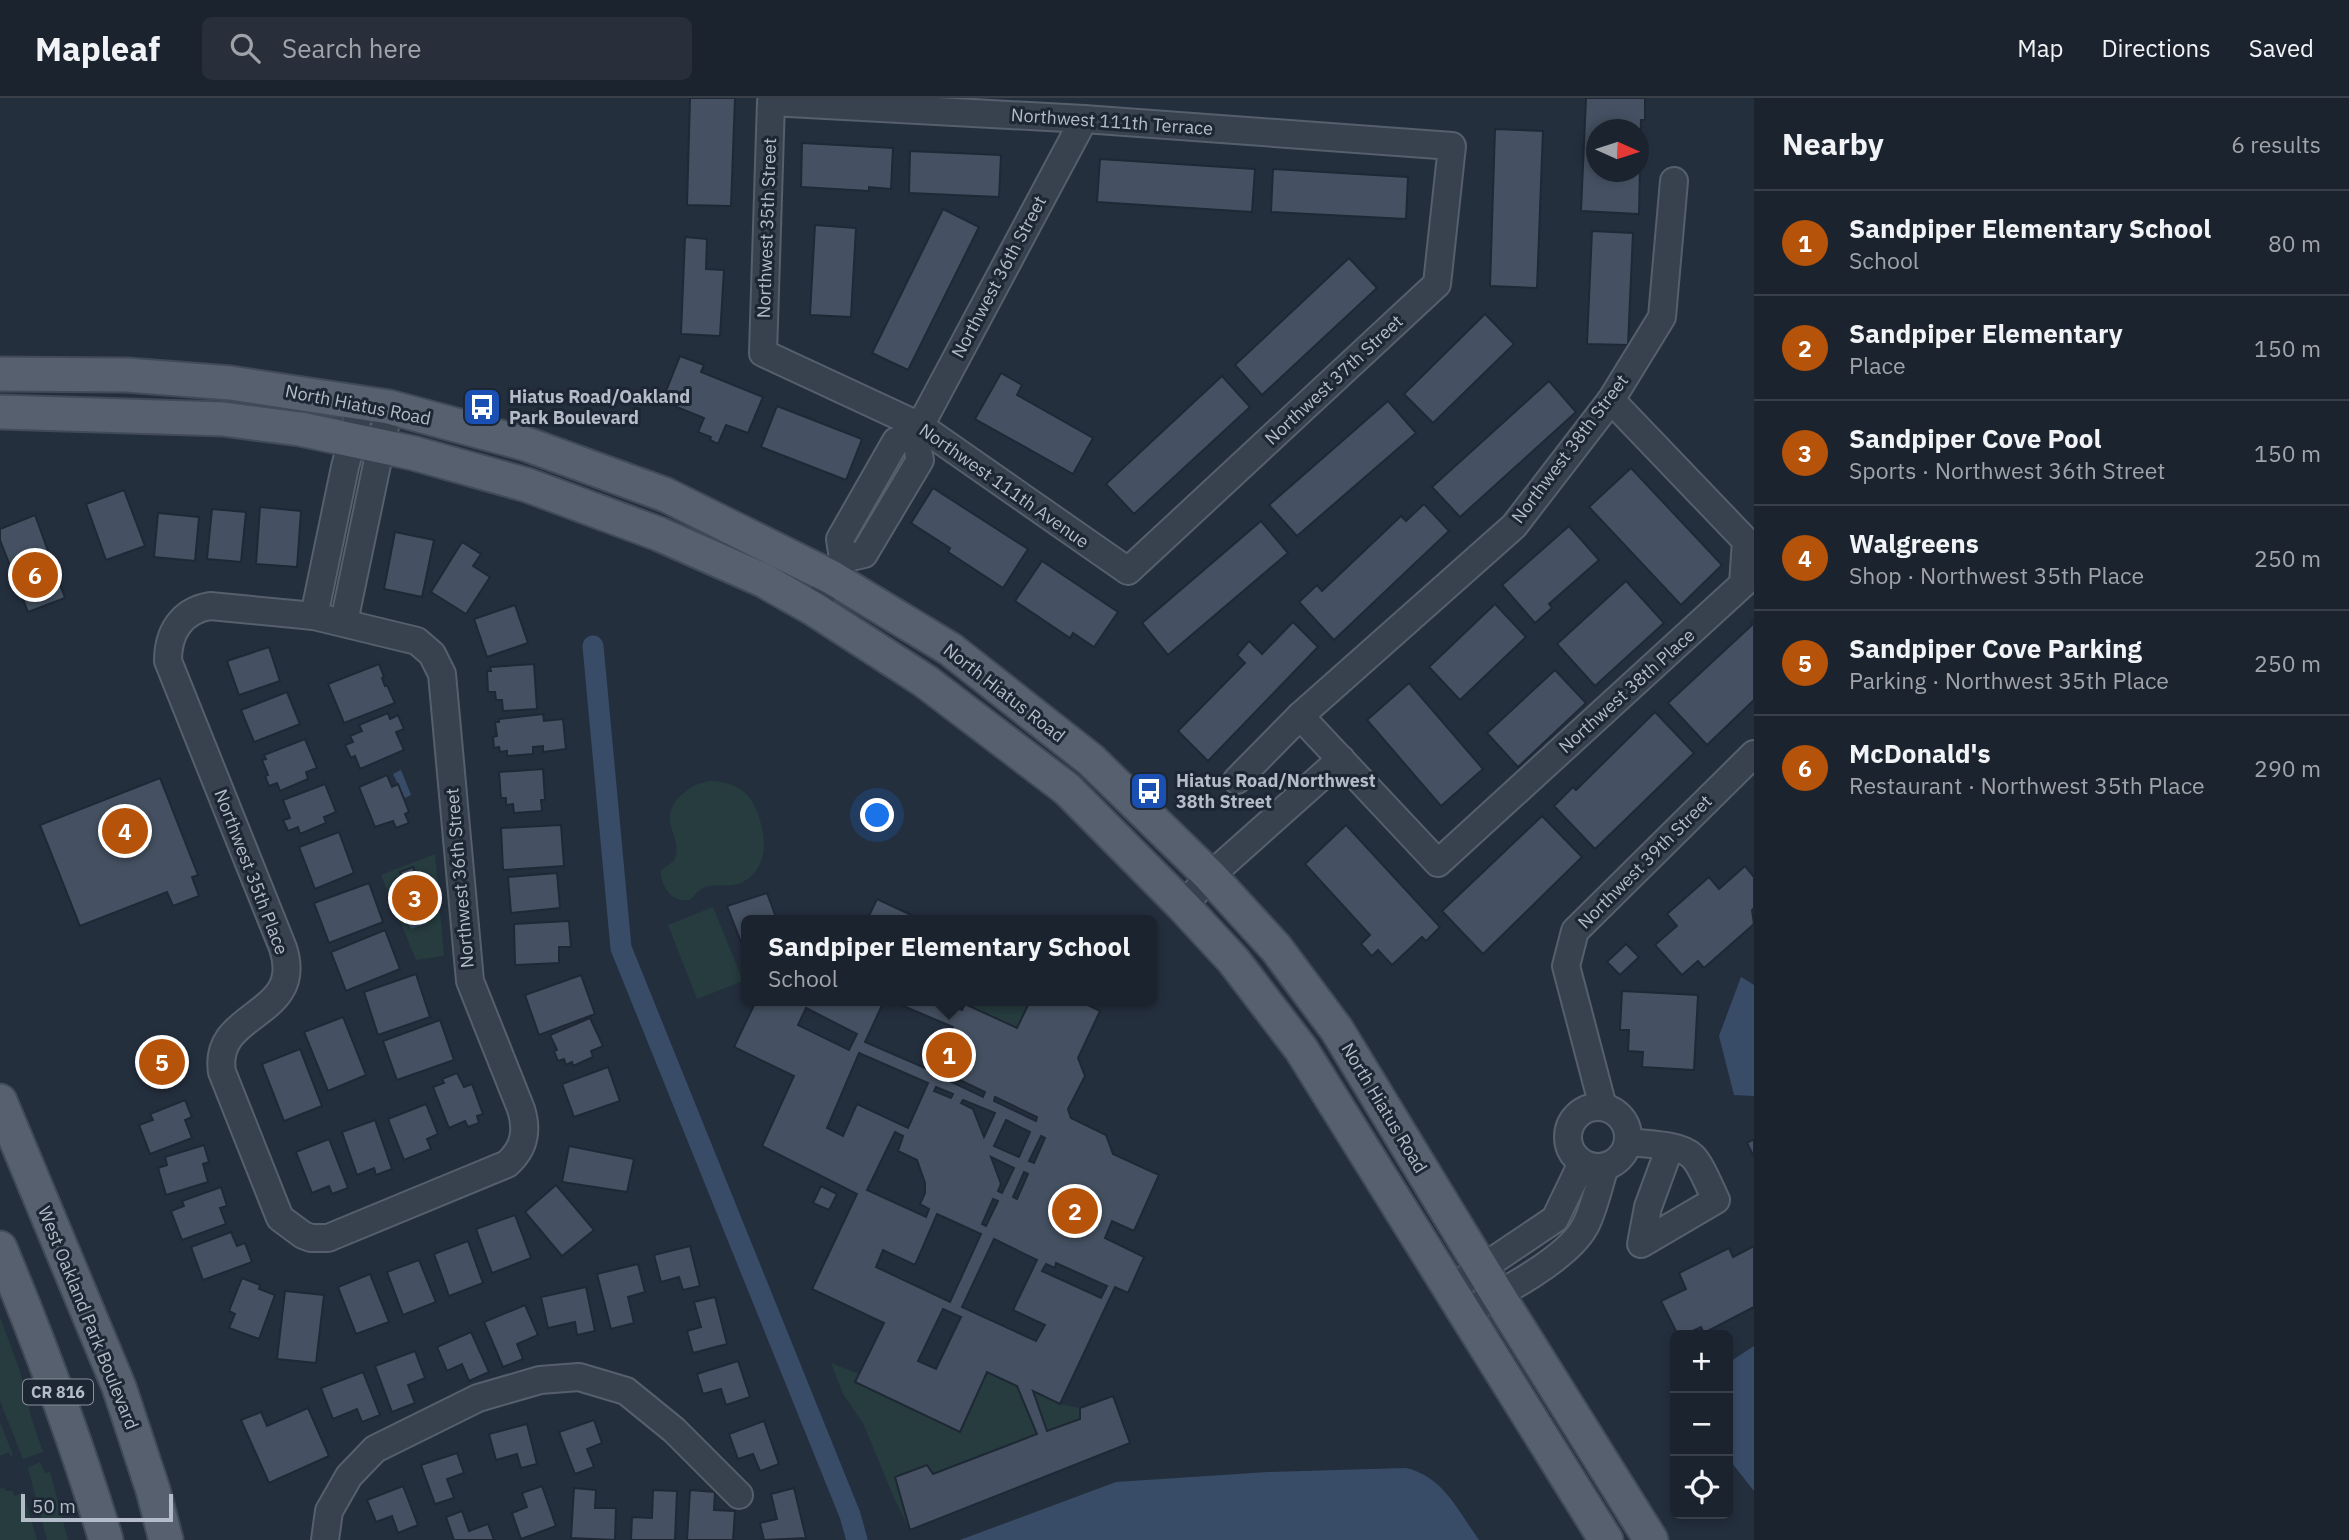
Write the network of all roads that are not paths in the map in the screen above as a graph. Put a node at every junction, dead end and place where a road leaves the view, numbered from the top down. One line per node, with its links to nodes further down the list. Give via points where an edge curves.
1 (771, 102): 2 (street, Northwest 111th Terrace); 5 (street, Northwest 35th Street)
2 (1084, 119): 3 (street, Northwest 111th Terrace); 10 (street, Northwest 36th Street)
3 (1452, 146): 13 (street, Northwest 37th Street, via 1437,284)
4 (1674, 181): 7 (street, Northwest 38th Street, via 1662,317)
5 (763, 353): 10 (street, Northwest 111th Avenue)
6 (0, 374): 8 (main road, North Hiatus Road, via 127,375 230,383)
7 (1611, 400): 17 (street, Northwest 38th Street, via 1514,526); 19 (street, Northwest 38th Place, via 1746,541 1743,584 1438,863)
8 (375, 405): 11 (street); 12 (main road, North Hiatus Road, via 526,444 666,495)
9 (0, 412): 11 (main road, North Hiatus Road, via 223,419)
10 (918, 431): 12 (street, Northwest 36th Street, via 920,460 864,554); 13 (street, Northwest 111th Avenue)
11 (367, 443): 14 (main road, North Hiatus Road, via 527,485 763,580); 15 (street); 16 (street)
12 (837, 568): 14 (street); 21 (main road, North Hiatus Road, via 957,654 1091,760)
13 (1128, 571)
14 (814, 609): 22 (main road, North Hiatus Road, via 925,681 1067,789)
15 (314, 616): 16 (street); 25 (street, Northwest 35th Place, via 210,606 189,613 178,624 170,638 168,661 286,958 280,992 228,1038 221,1059 222,1072 280,1218 311,1238 328,1238 507,1164 518,1152)
16 (344, 622): 25 (street, Northwest 36th Street, via 417,641 436,659 444,688 470,981)
17 (1300, 716): 19 (street); 20 (street, Northwest 38th Street)
18 (1754, 754): 23 (street, Northwest 39th Street, via 1575,931 1566,966)
19 (1341, 759): 21 (street)
20 (1237, 780)
21 (1210, 876): 22 (street); 32 (main road, North Hiatus Road, via 1276,948 1337,1030)
22 (1183, 906): 33 (main road, North Hiatus Road, via 1233,960 1301,1049)
23 (1603, 1107): 26 (street, via 1623,1119); 28 (street, via 1580,1112 1568,1132 1573,1155)
24 (3, 1120): 36 (main road, West Oakland Park Boulevard / CR 816, via 119,1387)
25 (525, 1130)
26 (1628, 1142): 27 (street); 28 (street, via 1616,1162)
27 (1670, 1147)
28 (1593, 1165): 29 (street); 30 (street)
29 (1560, 1208): 30 (street); 32 (street, via 1555,1219 1522,1243)
30 (1584, 1229): 32 (street, via 1560,1254)
31 (0, 1248): 35 (main road, CR 816, via 57,1391)
32 (1490, 1281): 33 (street); 39 (main road, North Hiatus Road)
33 (1458, 1300): 38 (main road, North Hiatus Road)
34 (739, 1495): 37 (street, via 674,1430 626,1391 579,1377 540,1380 478,1398 375,1449 349,1476 329,1511)
35 (106, 1540)
36 (166, 1540)
37 (325, 1540)
38 (1606, 1540)
39 (1651, 1540)

